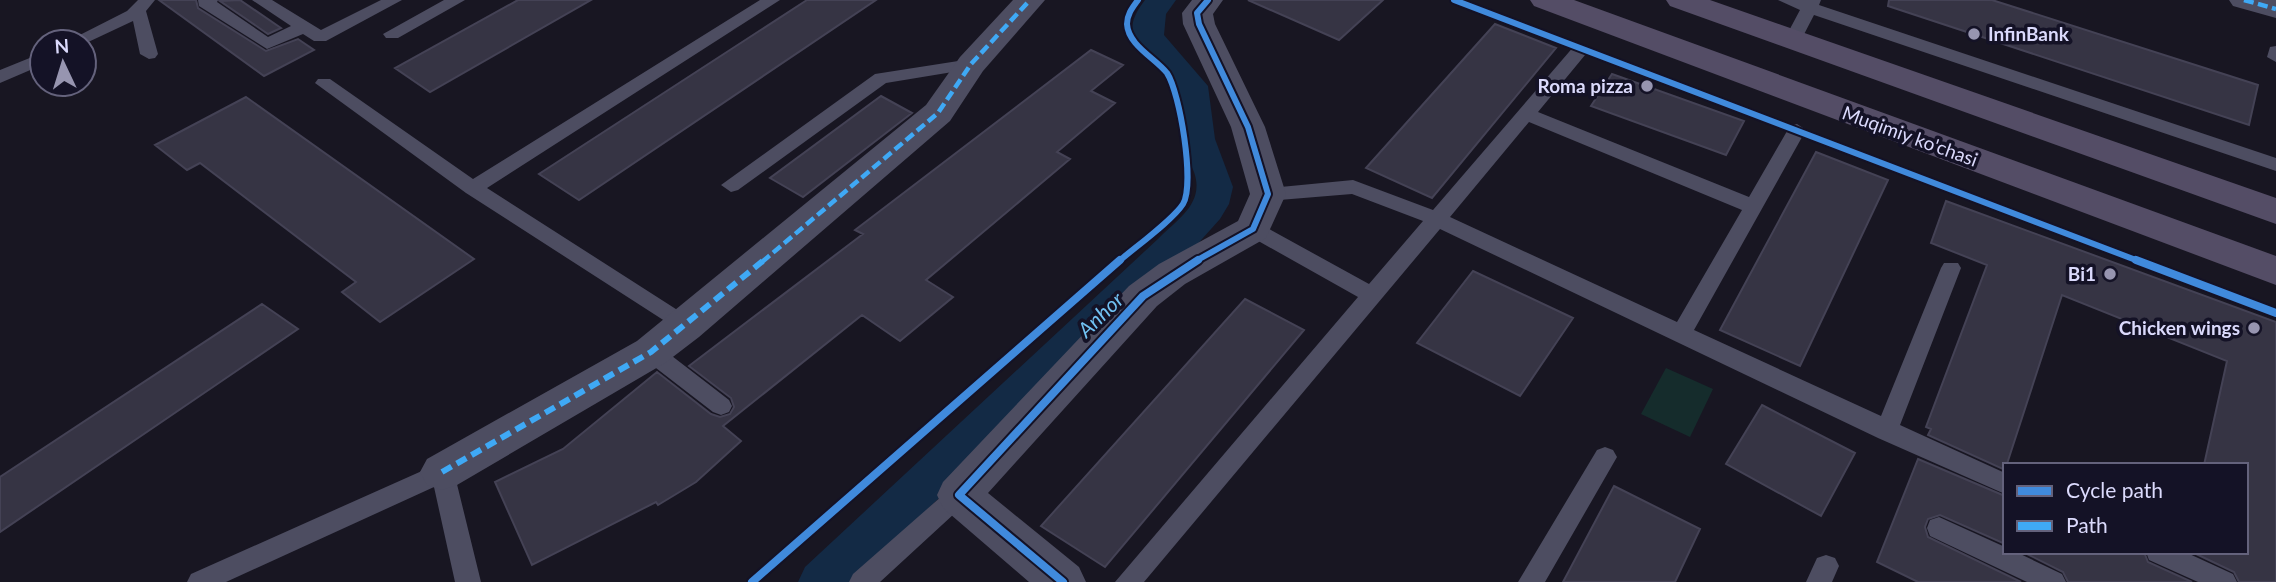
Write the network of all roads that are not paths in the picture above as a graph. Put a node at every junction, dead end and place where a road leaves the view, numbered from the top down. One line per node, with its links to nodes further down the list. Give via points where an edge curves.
1 (147, 0): 15 (lane)
2 (211, 0): 16 (lane, via 205,2 267,44)
3 (260, 0): 16 (lane)
4 (394, 0): 16 (lane, via 320,37)
5 (457, 0): 18 (lane)
6 (772, 0): 33 (lane)
7 (1030, 0): 25 (street)
8 (1208, 0): 37 (street, via 1197,13 1199,24 1248,127)
9 (1545, 0): 34 (main road, Muqimiy ko'chasi)
10 (1681, 0): 19 (main road)
11 (1786, 0): 13 (lane)
12 (2244, 0): 14 (street)
13 (1811, 4): 19 (lane); 31 (lane)
14 (2276, 9)
15 (133, 15): 17 (lane); 22 (lane, via 140,15)
16 (303, 27)
17 (98, 31)
18 (392, 34)
19 (1793, 40): 30 (main road)
20 (1581, 49): 28 (lane)
21 (2276, 51): 23 (lane)
22 (149, 54)
23 (2276, 57)
24 (28, 64): 26 (lane)
25 (971, 64): 32 (lane, via 881,78); 42 (street, via 938,113)
26 (0, 77)
27 (324, 83): 33 (lane)
28 (1525, 114): 35 (lane); 38 (lane)
29 (1797, 130): 35 (lane)
30 (2106, 150): 34 (main road, via 2126,170 2129,187 2115,199); 36 (main road)
31 (2276, 165)
32 (731, 185)
33 (473, 188): 42 (lane)
34 (2088, 202): 40 (main road, Muqimiy ko'chasi)
35 (1751, 206): 43 (lane)
36 (2276, 211)
37 (1260, 212): 38 (lane, via 1353,187); 41 (lane); 50 (street, via 1143,296)
38 (1437, 219): 41 (lane); 43 (lane)
39 (1951, 268): 46 (lane)
40 (2276, 271)
41 (1371, 295): 57 (lane)
42 (685, 326): 44 (street)
43 (1682, 332): 46 (lane)
44 (651, 352): 45 (lane); 48 (street)
45 (721, 405)
46 (1886, 431): 49 (lane)
47 (1605, 457): 58 (lane)
48 (442, 472): 53 (lane); 54 (lane)
49 (2003, 483)
50 (959, 495): 55 (lane); 56 (street)
51 (1939, 528): 59 (lane)
52 (2162, 554): 60 (lane)
53 (200, 582)
54 (468, 582)
55 (862, 582)
56 (1063, 582)
57 (1128, 582)
58 (1531, 582)
59 (2053, 582)
60 (2224, 582)

